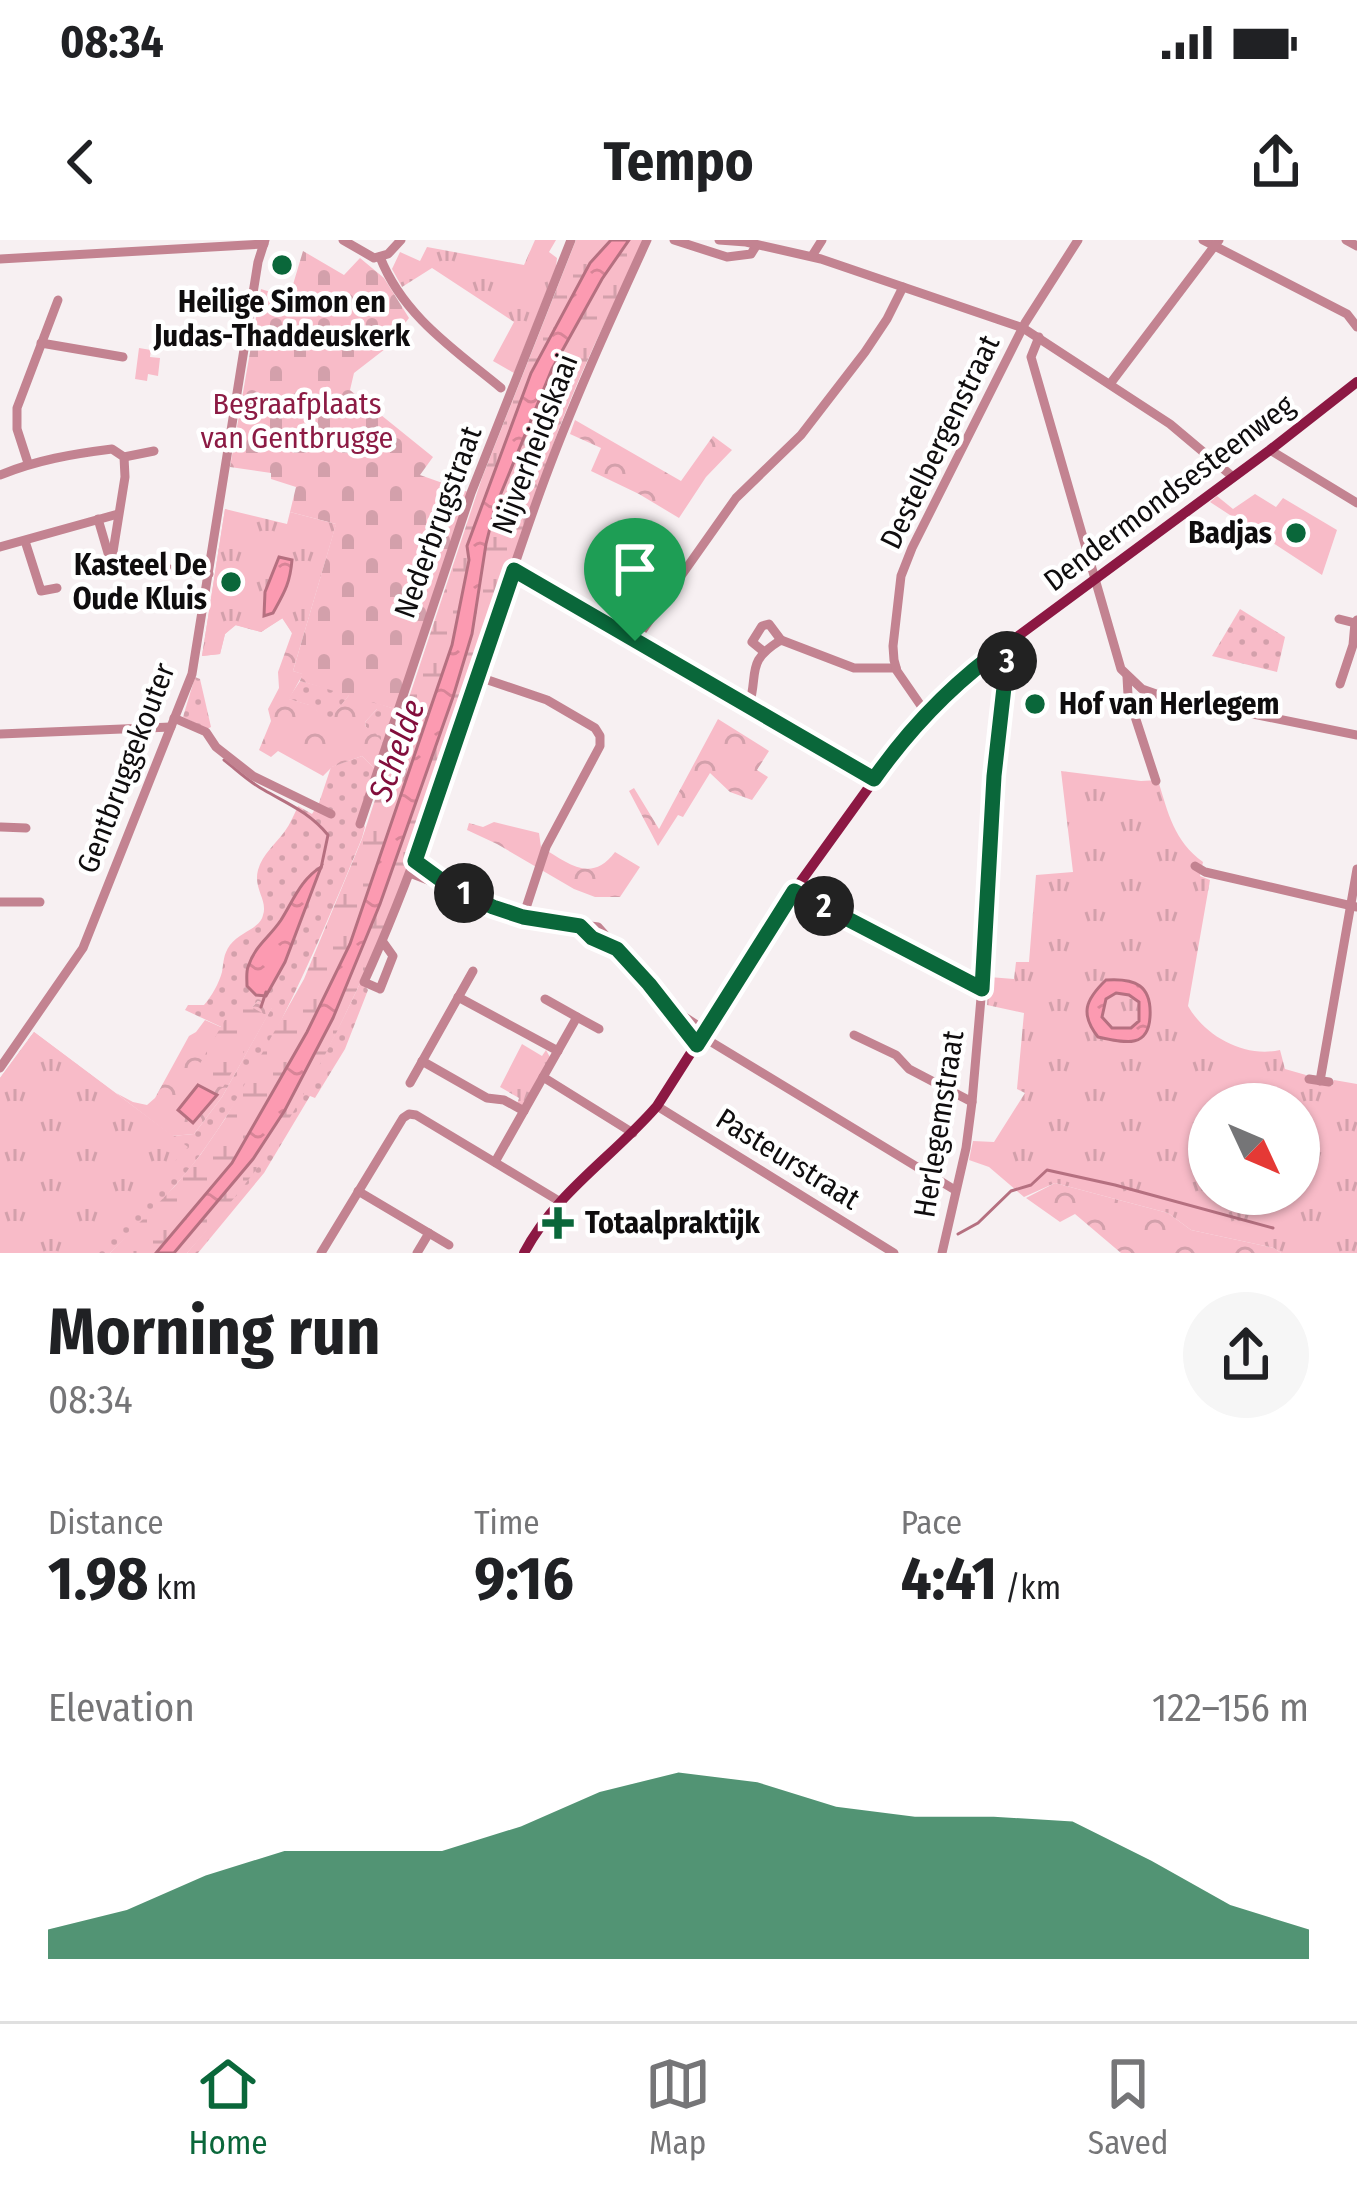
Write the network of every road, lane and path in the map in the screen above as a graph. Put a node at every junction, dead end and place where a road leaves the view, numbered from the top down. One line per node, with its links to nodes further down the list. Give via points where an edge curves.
1 (81, 240): 17 (street)
2 (343, 240): 19 (street)
3 (571, 240): 69 (street, Nederbrugstraat, via 471,494)
4 (647, 240): 44 (street, Nijverheidskaai, via 558,443)
5 (674, 240): 20 (street)
6 (719, 240): 11 (street)
7 (822, 240): 18 (street)
8 (1078, 240): 25 (street, Destelbergenstraat)
9 (1203, 240): 13 (street)
10 (1346, 240): 16 (street)
11 (742, 241): 15 (street); 20 (street)
12 (264, 242): 17 (street); 45 (street, Gentbruggekouter)
13 (1217, 243): 24 (street, via 1347,314); 30 (street)
14 (398, 244): 19 (street)
15 (756, 246): 18 (street); 20 (street)
16 (1357, 246)
17 (76, 255): 21 (street)
18 (812, 256): 22 (street)
19 (380, 257): 31 (street, via 416,318)
20 (734, 257)
21 (0, 259)
22 (903, 287): 25 (street); 51 (street, via 871,344 801,435 736,498)
23 (58, 299): 27 (street)
24 (1357, 327)
25 (1023, 328): 26 (street); 54 (street, Destelbergenstraat, via 906,562)
26 (1039, 338): 30 (street); 46 (street, via 1031,357)
27 (41, 343): 28 (street); 35 (street, via 16,408)
28 (123, 357)
29 (1357, 382): 32 (main road, Dendermondsesteenweg)
30 (1110, 384): 37 (street)
31 (501, 388)
32 (1270, 450): 37 (main road, Dendermondsesteenweg); 38 (street)
33 (154, 452): 34 (street)
34 (124, 458): 35 (street, via 112,449); 39 (street)
35 (28, 464): 36 (street)
36 (0, 476)
37 (1233, 476): 46 (main road, Dendermondsesteenweg)
38 (1357, 503)
39 (118, 514): 40 (street); 43 (street)
40 (98, 519): 41 (street); 43 (street)
41 (25, 541): 42 (street); 47 (street, via 41,590)
42 (0, 548)
43 (112, 558): 45 (street)
44 (514, 570): 51 (street); 55 (street, Nijverheidskaai)
45 (208, 574): 62 (street, Gentbruggekouter, via 191,674)
46 (1094, 578): 52 (main road, Dendermondsesteenweg); 56 (street)
47 (57, 588)
48 (1339, 619): 49 (street)
49 (1356, 622): 57 (street)
50 (781, 640): 53 (street); 53 (street, via 762,626 752,642); 54 (street, via 854,668)
51 (635, 641): 59 (street)
52 (1009, 643): 60 (main road, Dendermondsesteenweg); 84 (street, Herlegemstraat)
53 (763, 651): 59 (street)
54 (895, 664): 60 (street)
55 (479, 676): 72 (street, Nijverheidskaai); 81 (street, via 548,700 600,736)
56 (1127, 677): 58 (street); 61 (street)
57 (1340, 684)
58 (1153, 694): 61 (street); 64 (street)
59 (744, 704): 65 (street)
60 (926, 713): 65 (main road, Dendermondsesteenweg)
61 (1134, 715): 66 (street)
62 (173, 723): 63 (street); 68 (street, via 206,732 253,776); 93 (street, Gentbruggekouter, via 78,957)
63 (0, 734)
64 (1357, 735)
65 (874, 779): 77 (main road, Dendermondsesteenweg)
66 (1156, 781)
67 (0, 812): 70 (street)
68 (332, 814)
69 (360, 824)
70 (0, 827): 71 (street, via 20,829)
71 (16, 844)
72 (415, 861): 75 (street, Nijverheidskaai); 76 (street)
73 (1196, 866): 80 (street)
74 (1357, 869): 80 (street)
75 (410, 873): 76 (street); 82 (street, Nijverheidskaai)
76 (452, 888): 81 (street)
77 (794, 891): 84 (street); 90 (main road, Dendermondsesteenweg)
78 (0, 902): 79 (street)
79 (40, 902)
80 (1354, 907): 95 (street)
81 (523, 917): 90 (street, via 580,926 617,949)
82 (383, 942): 82 (street, Nijverheidskaai, via 364,982 380,989 393,956)
83 (472, 971): 85 (street)
84 (982, 989): 97 (street, Herlegemstraat)
85 (458, 997): 91 (street); 92 (street)
86 (545, 999): 87 (street)
87 (577, 1017): 88 (street); 91 (street)
88 (599, 1029)
89 (854, 1035): 97 (street)
90 (702, 1038): 98 (main road, Dendermondsesteenweg); 102 (street)
91 (559, 1052): 94 (street)
92 (422, 1061): 96 (street); 99 (street)
93 (0, 1068)
94 (544, 1077): 99 (street); 100 (street)
95 (1319, 1081)
96 (410, 1083)
97 (971, 1102): 102 (street, Herlegemstraat)
98 (657, 1106): 100 (main road, Dendermondsesteenweg); 111 (street, Pasteurstraat)
99 (524, 1111): 101 (street)
100 (633, 1133): 104 (main road, Dendermondsesteenweg)
101 (495, 1162): 103 (street, via 409,1114); 104 (street)
102 (955, 1190): 107 (street, Herlegemstraat)
103 (358, 1191): 105 (street); 108 (street)
104 (559, 1201): 110 (main road, Dendermondsesteenweg)
105 (429, 1233): 106 (street); 109 (street)
106 (449, 1245)
107 (944, 1251)
108 (321, 1253)
109 (417, 1253)
110 (524, 1253)
111 (893, 1253)

